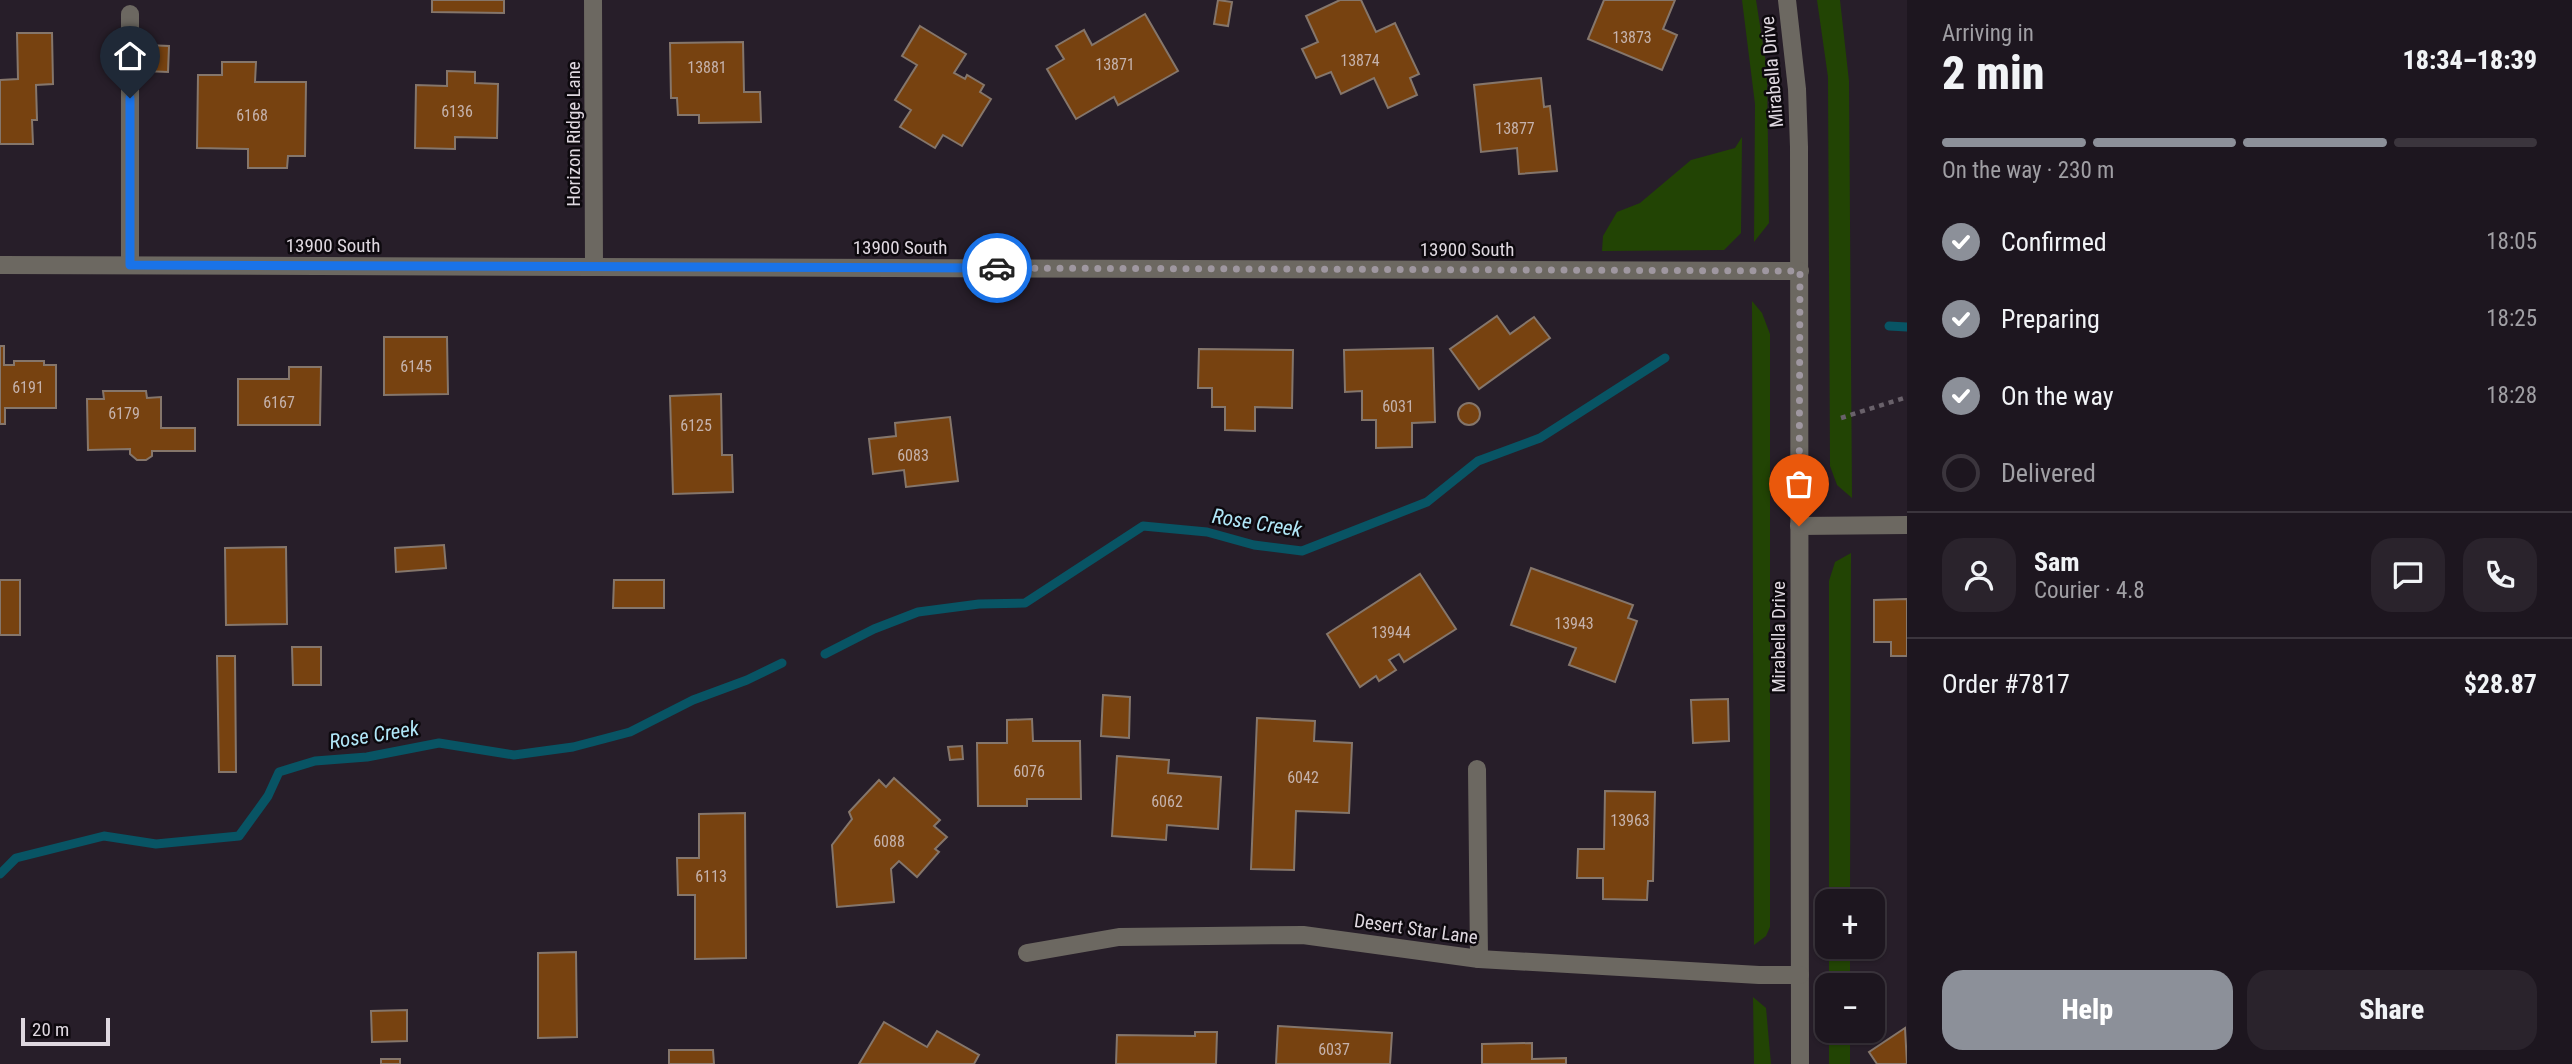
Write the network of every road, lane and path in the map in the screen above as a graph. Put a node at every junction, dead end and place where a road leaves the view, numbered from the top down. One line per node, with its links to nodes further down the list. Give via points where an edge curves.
1 (593, 0): 6 (street, Horizon Ridge Lane)
2 (1787, 0): 7 (street, Mirabella Drive, via 1797,89)
3 (130, 14): 5 (street)
4 (0, 265): 5 (street, 13900 South)
5 (130, 265): 6 (street, 13900 South)
6 (594, 267): 7 (street, 13900 South)
7 (1800, 271): 11 (street, Mirabella Drive)
8 (1907, 397): 9 (path)
9 (1842, 418)
10 (1907, 525): 11 (street)
11 (1799, 526): 15 (street, Mirabella Drive)
12 (1477, 769): 14 (street)
13 (1027, 953): 14 (street, Desert Star Lane, via 1119,937 1303,935)
14 (1479, 959): 15 (street, Desert Star Lane)
15 (1800, 975): 16 (street, Mirabella Drive)
16 (1800, 1064)

